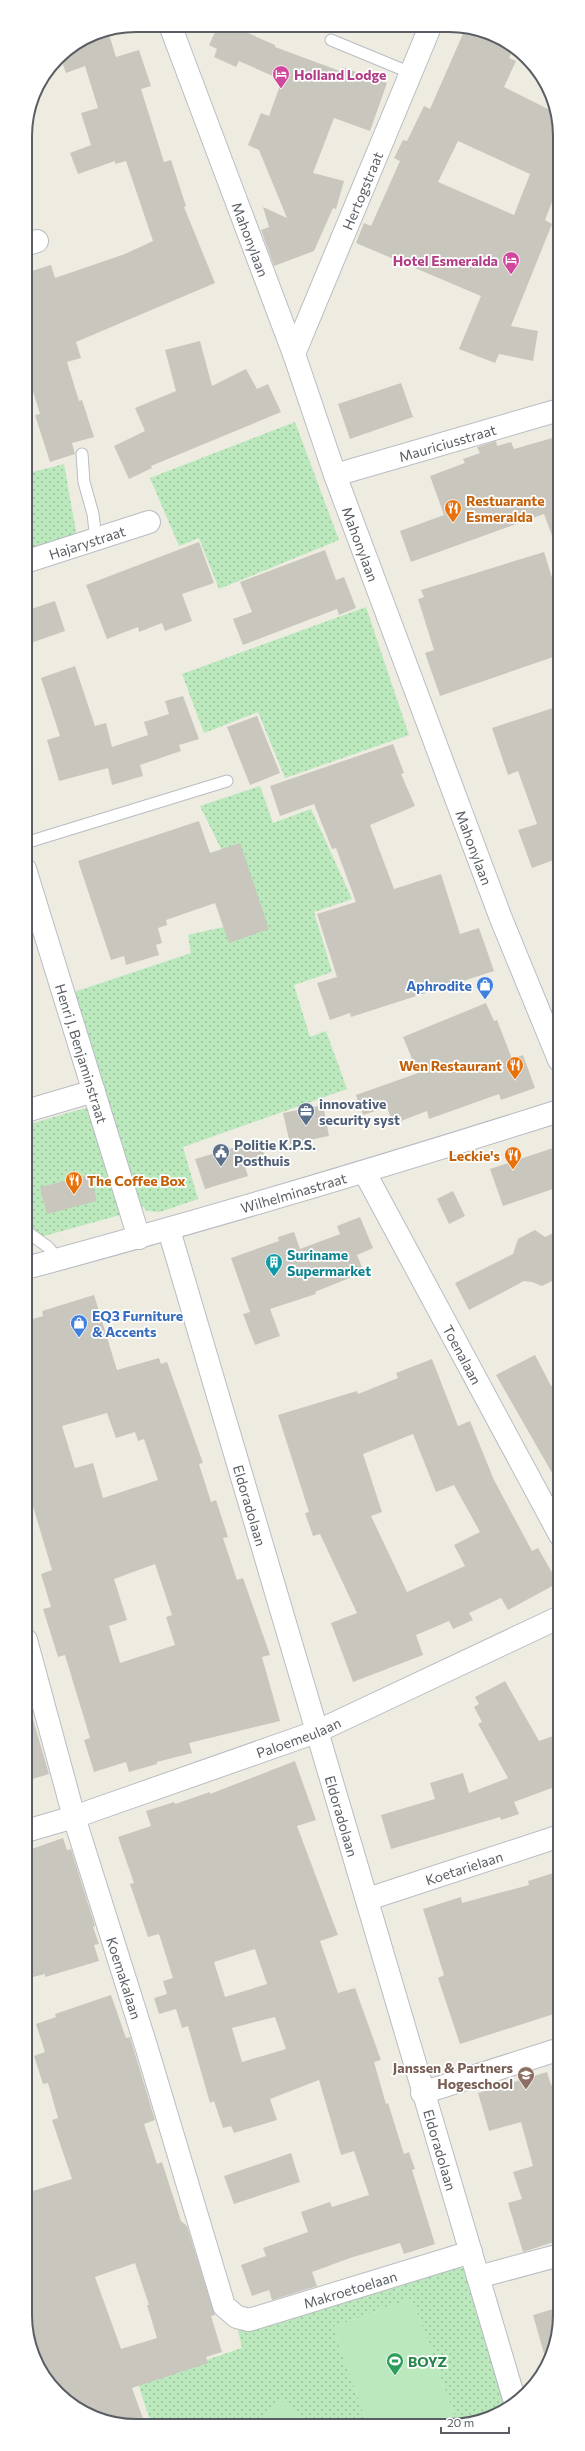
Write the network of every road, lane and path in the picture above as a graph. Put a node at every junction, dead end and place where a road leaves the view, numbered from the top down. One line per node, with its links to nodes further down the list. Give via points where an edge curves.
1 (173, 32): 5 (street, Mahonylaan)
2 (428, 32): 4 (street, Hertogstraat)
3 (331, 40): 4 (lane)
4 (411, 73): 5 (street, Hertogstraat)
5 (294, 354): 8 (street, Mahonylaan)
6 (553, 412): 8 (street, Mauriciusstraat)
7 (82, 454): 10 (lane, via 84,482 93,514)
8 (335, 476): 15 (street, Mahonylaan, via 500,916)
9 (149, 522): 10 (street, Hajarystraat)
10 (96, 540): 11 (street, Hajarystraat)
11 (32, 560)
12 (227, 781): 13 (lane)
13 (32, 841)
14 (32, 889): 16 (street, Henri J. Benjaminstraat)
15 (553, 1032)
16 (94, 1091): 17 (street); 22 (street, Henri J. Benjaminstraat)
17 (32, 1108)
18 (553, 1113): 19 (street, Wilhelminastraat)
19 (365, 1173): 20 (street, Wilhelminastraat); 25 (street, Toenalaan)
20 (169, 1230): 22 (street, Wilhelminastraat); 28 (street, Eldoradolaan)
21 (32, 1235): 23 (lane, via 48,1247)
22 (138, 1238): 23 (street, Wilhelminastraat)
23 (58, 1259): 24 (street, Wilhelminastraat)
24 (32, 1266)
25 (553, 1522)
26 (553, 1620): 28 (street, Paloemeulaan)
27 (32, 1662): 29 (street, Koemakalaan)
28 (316, 1732): 29 (street, Paloemeulaan); 32 (street, Eldoradolaan)
29 (74, 1817): 30 (street, Paloemeulaan); 38 (street, Koemakalaan, via 145,2041 224,2306)
30 (32, 1829)
31 (553, 1838): 32 (street, Koetarielaan)
32 (368, 1899): 34 (street, Eldoradolaan)
33 (553, 2051): 34 (street)
34 (422, 2093): 35 (street, Eldoradolaan)
35 (471, 2252): 37 (street, Eldoradolaan); 38 (street, Makroetoelaan, via 249,2320)
36 (553, 2257): 37 (street)
37 (478, 2277): 39 (street, Eldoradolaan)
38 (229, 2312)
39 (513, 2396)

